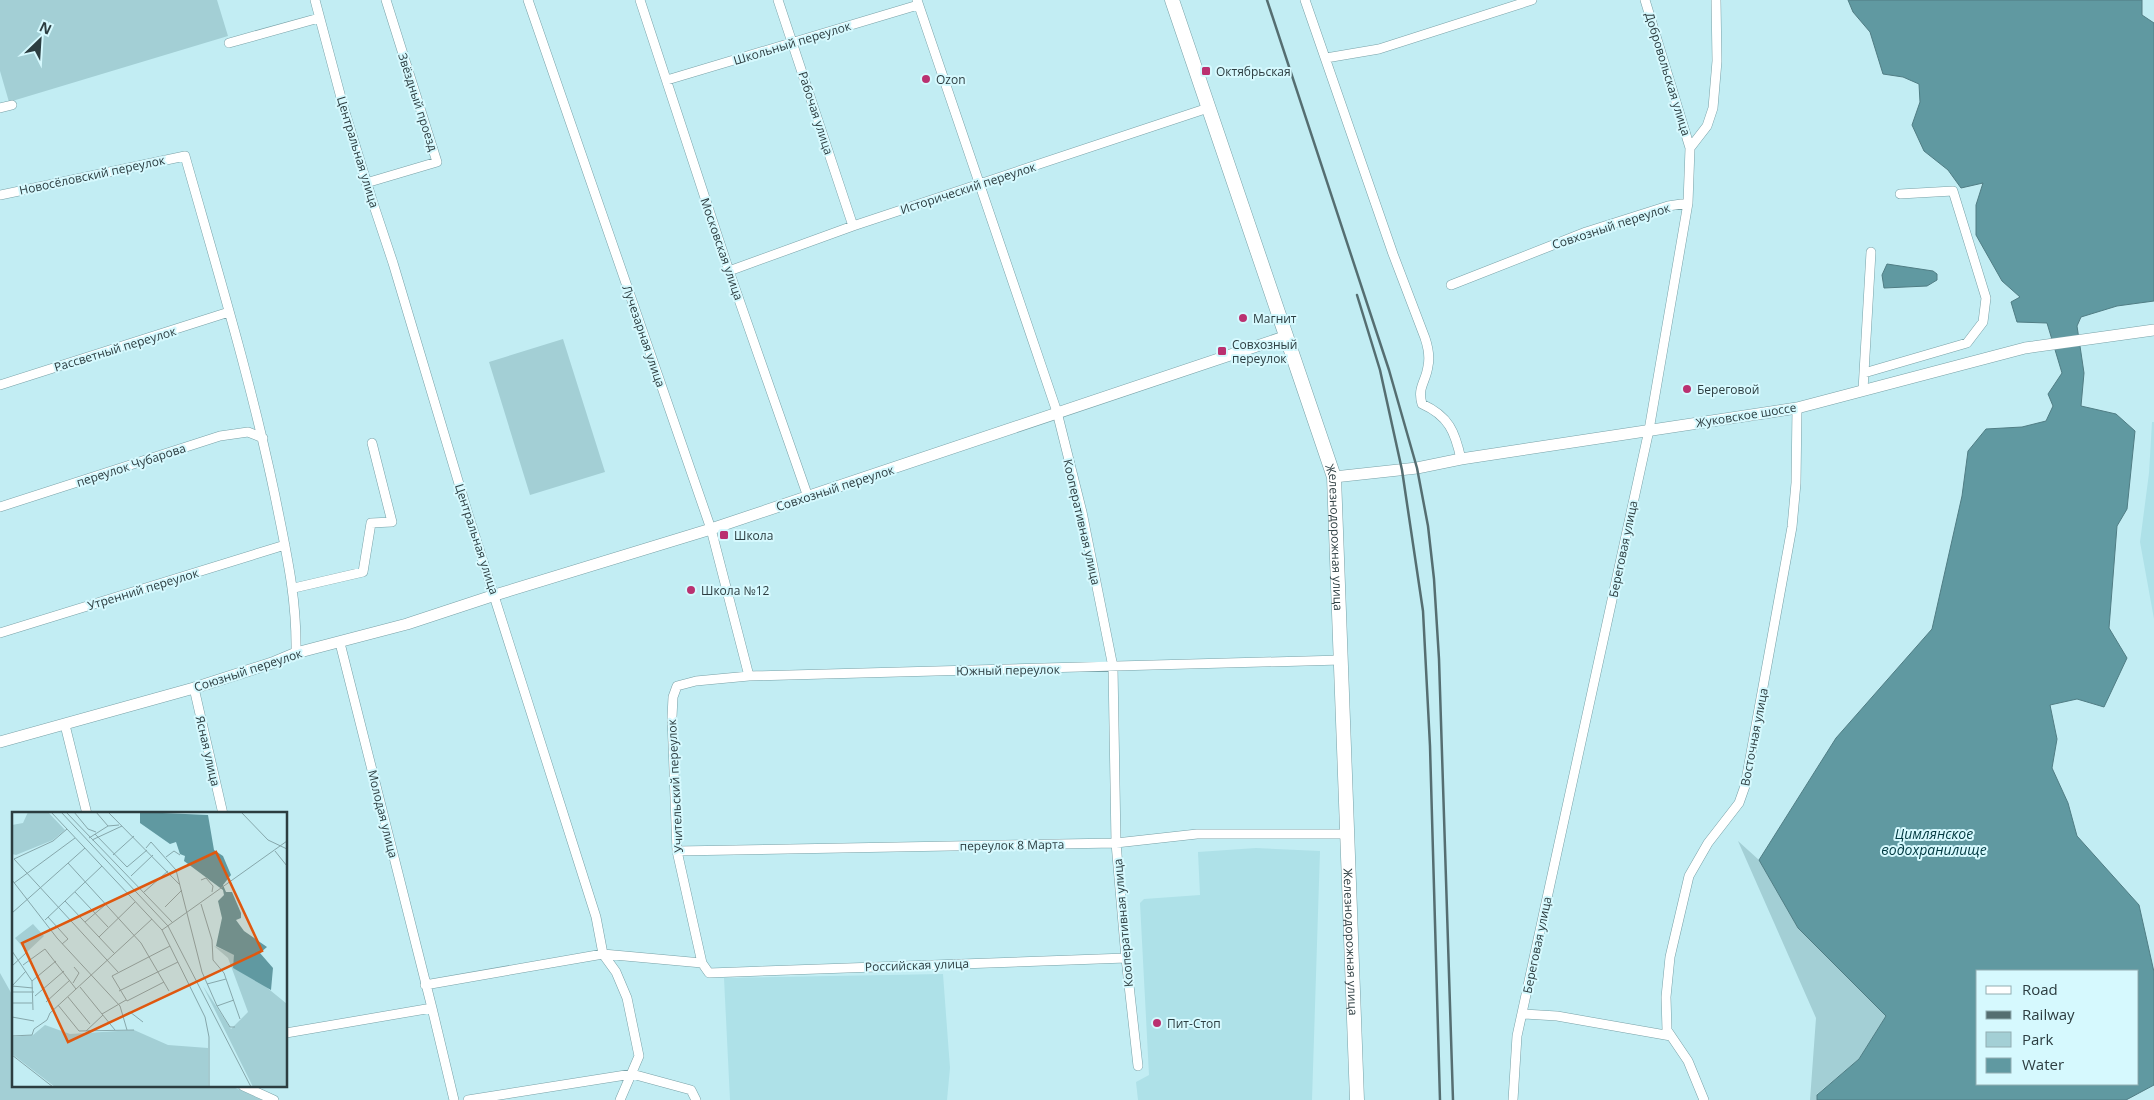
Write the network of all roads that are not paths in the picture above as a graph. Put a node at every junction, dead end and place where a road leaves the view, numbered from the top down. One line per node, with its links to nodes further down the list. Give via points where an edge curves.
1 (315, 0): 12 (street, Центральная улица)
2 (386, 0): 21 (street, Звёздный проезд, via 437,162)
3 (528, 0): 45 (street, Лучезарная улица)
4 (640, 0): 16 (street, Московская улица)
5 (778, 0): 13 (street, Рабочая улица)
6 (1172, 0): 19 (main road, Железнодорожная улица)
7 (1305, 0): 15 (street)
8 (1532, 0): 15 (street, via 1379,49)
9 (1645, 0): 20 (street, Добровольская улица)
10 (1716, 0): 20 (street, via 1717,61 1713,108 1707,126)
11 (917, 2): 13 (street, Школьный переулок); 22 (street, Кооперативная улица)
12 (319, 18): 14 (street); 21 (street, Центральная улица)
13 (792, 42): 16 (street, Школьный переулок); 26 (street, Рабочая улица)
14 (229, 43)
15 (1326, 58): 41 (street, via 1393,254 1426,338 1428,367 1419,394 1422,404 1447,421 1455,434)
16 (666, 80): 28 (street, Московская улица)
17 (12, 105): 18 (street)
18 (0, 108)
19 (1208, 108): 22 (street, Исторический переулок); 32 (main road, Железнодорожная улица)
20 (1690, 148): 25 (street, Береговая улица)
21 (366, 183): 48 (street, Центральная улица, via 402,289)
22 (979, 185): 26 (street, Исторический переулок); 37 (street, Кооперативная улица)
23 (1900, 194): 33 (street, via 1953,191 1986,298 1983,322 1967,343)
24 (0, 195): 30 (street, Новосёловский переулок, via 185,156)
25 (1688, 202): 29 (street, Совхозный переулок, via 1586,232); 38 (street, Береговая улица)
26 (853, 226): 28 (street, Исторический переулок)
27 (1870, 252): 33 (street)
28 (729, 271): 43 (street, Московская улица)
29 (1450, 285)
30 (229, 312): 34 (street, Рассветный переулок); 39 (street)
31 (2154, 330): 35 (street, Жуковское шоссе, via 2025,348)
32 (1287, 336): 37 (street, Совхозный переулок); 42 (main road, Железнодорожная улица)
33 (1864, 373): 35 (street)
34 (0, 385)
35 (1863, 390): 36 (street, Жуковское шоссе)
36 (1797, 408): 38 (street, Жуковское шоссе); 72 (street, Восточная улица, via 1792,527 1745,786 1739,803 1708,843 1689,876 1668,971 1667,1030)
37 (1057, 412): 43 (street, Совхозный переулок); 53 (street, Кооперативная улица, via 1082,512)
38 (1649, 430): 41 (street, Жуковское шоссе); 70 (street, Береговая улица)
39 (263, 438): 44 (street, переулок Чубарова, via 248,432 220,436); 46 (street)
40 (372, 444): 47 (street, via 392,522 371,524 363,572)
41 (1461, 459): 42 (street, Жуковское шоссе, via 1417,468)
42 (1334, 477): 52 (main road, Железнодорожная улица)
43 (808, 497): 45 (street, Совхозный переулок)
44 (0, 507)
45 (711, 529): 48 (street, Совхозный переулок); 54 (street, Лучезарная улица)
46 (285, 545): 47 (street); 49 (street, Утренний переулок)
47 (294, 588): 51 (street)
48 (495, 595): 50 (street, Союзный переулок); 64 (street, Центральная улица, via 596,917)
49 (0, 633)
50 (340, 643): 51 (street, Союзный переулок); 68 (street, Молодая улица)
51 (296, 653): 56 (street, Союзный переулок)
52 (1341, 660): 53 (street, Южный переулок); 61 (main road, Железнодорожная улица)
53 (1113, 667): 54 (street, Южный переулок); 62 (street, Кооперативная улица)
54 (749, 676): 55 (street, Южный переулок)
55 (677, 686): 63 (street, Учительский переулок, via 672,717)
56 (194, 688): 57 (street, Союзный переулок); 60 (street, Ясная улица)
57 (65, 725): 58 (street, Союзный переулок); 59 (street)
58 (0, 742)
59 (87, 812)
60 (223, 812)
61 (1347, 834): 62 (street, переулок 8 Марта, via 1197,834); 81 (main road, Железнодорожная улица)
62 (1116, 843): 63 (street, переулок 8 Марта); 65 (street, Кооперативная улица)
63 (677, 851): 66 (street, Учительский переулок)
64 (603, 954): 66 (street); 68 (street); 74 (street, Центральная улица, via 616,972 626,998 639,1056)
65 (1126, 958): 67 (street, Российская улица); 73 (street, Кооперативная улица)
66 (702, 963): 67 (street, Учительский переулок)
67 (709, 973)
68 (425, 985): 69 (street, Молодая улица)
69 (432, 1008): 71 (street); 77 (street, Молодая улица)
70 (1522, 1014): 72 (street, via 1557,1016); 82 (street, Береговая улица, via 1517,1036)
71 (288, 1033)
72 (1671, 1036): 83 (street, Восточная улица, via 1688,1061)
73 (1138, 1066)
74 (632, 1074): 78 (street); 79 (street, Центральная улица); 80 (street, via 691,1090)
75 (247, 1088): 76 (street)
76 (274, 1100)
77 (454, 1100)
78 (468, 1100)
79 (620, 1100)
80 (696, 1100)
81 (1357, 1100)
82 (1513, 1100)
83 (1704, 1100)

